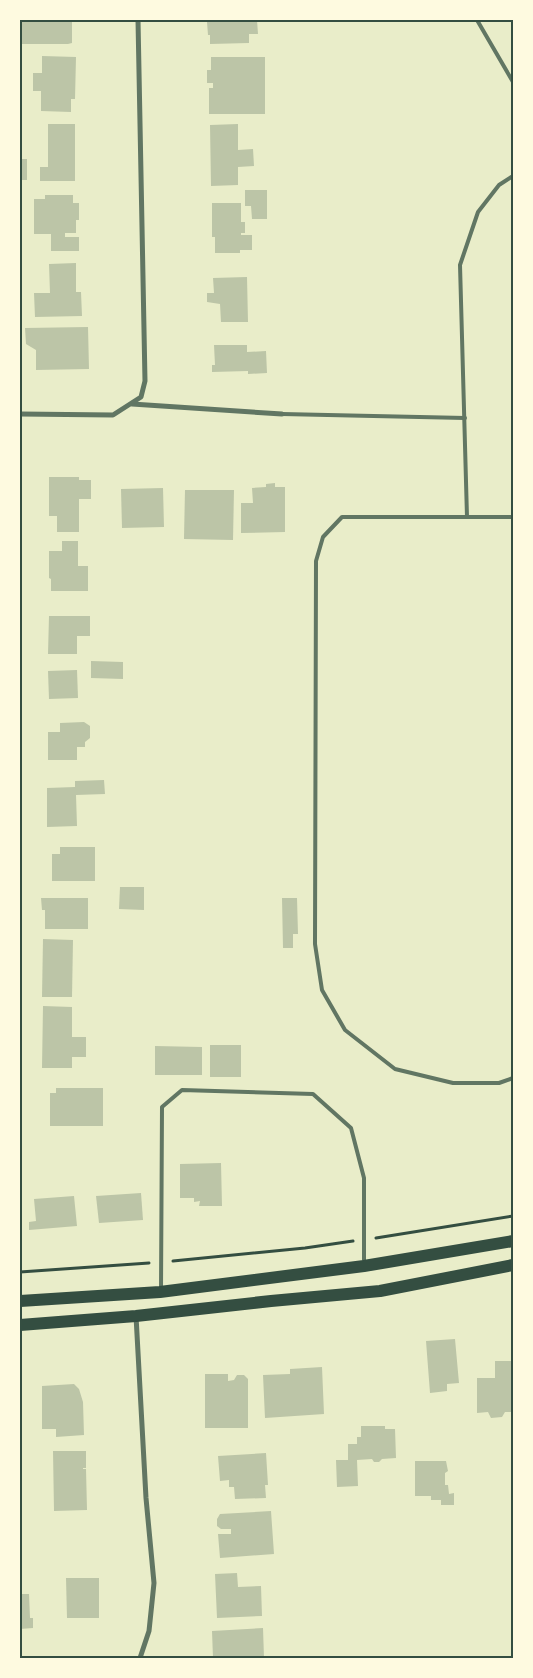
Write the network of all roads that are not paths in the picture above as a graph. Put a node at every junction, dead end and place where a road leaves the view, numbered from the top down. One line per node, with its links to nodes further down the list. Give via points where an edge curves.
1 (138, 20): 5 (street, via 146,380 141,397)
2 (477, 20): 3 (lane)
3 (513, 82)
4 (513, 176): 8 (lane, via 499,186 478,212 460,265)
5 (132, 404): 6 (street, via 113,415); 7 (street)
6 (20, 414)
7 (282, 414): 8 (lane)
8 (464, 418): 9 (lane)
9 (467, 517): 10 (lane); 11 (lane, via 342,517 323,537 316,561 315,944 322,990 345,1030 395,1068 453,1083 499,1083)
10 (513, 517)
11 (513, 1078)
12 (513, 1241): 14 (main road)
13 (513, 1265): 17 (main road, via 380,1291)
14 (364, 1266): 15 (main road); 15 (lane, via 364,1178 351,1128 312,1094 182,1090 162,1107)
15 (160, 1292): 16 (main road)
16 (20, 1301)
17 (136, 1316): 18 (main road); 19 (street, via 154,1582 149,1631)
18 (20, 1325)
19 (140, 1658)

